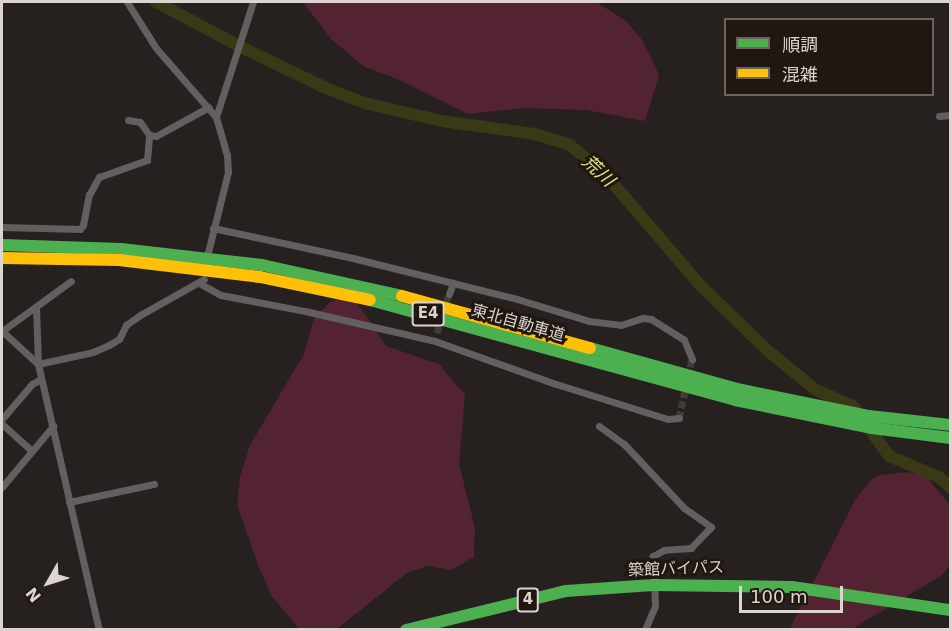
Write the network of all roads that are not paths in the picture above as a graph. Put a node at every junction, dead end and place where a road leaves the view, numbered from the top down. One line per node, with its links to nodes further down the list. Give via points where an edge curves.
1 (127, 2): 3 (street, via 156,48)
2 (253, 2): 4 (street)
3 (209, 107): 4 (street); 8 (street, via 156,136)
4 (217, 115): 10 (street, via 227,159)
5 (951, 115): 6 (street)
6 (939, 116)
7 (128, 120): 8 (street, via 140,122)
8 (149, 135): 9 (street, via 147,160 99,177 89,195 80,229)
9 (2, 227)
10 (213, 228): 12 (street); 15 (street)
11 (2, 245): 25 (highway, 東北自動車道 / E4, via 190,255 307,274 393,293 737,389 891,419)
12 (208, 252)
13 (2, 258): 28 (highway, 東北自動車道 / E4, via 119,260 191,267 316,288 402,307 735,400 845,423)
14 (71, 281): 17 (street)
15 (453, 283): 16 (street); 19 (street, via 608,325 651,319 684,340)
16 (449, 294)
17 (36, 307): 18 (street); 20 (street)
18 (2, 331): 20 (street)
19 (692, 359)
20 (38, 364): 21 (street); 22 (street, via 109,345 119,339 126,325 202,281 221,294 436,337 556,384 669,419)
21 (41, 379): 23 (street); 26 (street)
22 (679, 418)
23 (2, 419)
24 (2, 424): 29 (street)
25 (951, 425)
26 (53, 426): 29 (street); 32 (street)
27 (599, 426): 33 (street, via 624,444 684,508 711,526 691,548 664,550 653,556)
28 (951, 438)
29 (31, 450): 31 (street)
30 (154, 484): 32 (street)
31 (2, 487)
32 (69, 502): 35 (street)
33 (653, 585): 34 (highway, 築館バイパス / 4, via 792,586); 36 (highway, 築館バイパス / 4, via 566,591); 37 (street, via 655,606)
34 (951, 610)
35 (99, 630)
36 (406, 630)
37 (645, 630)

